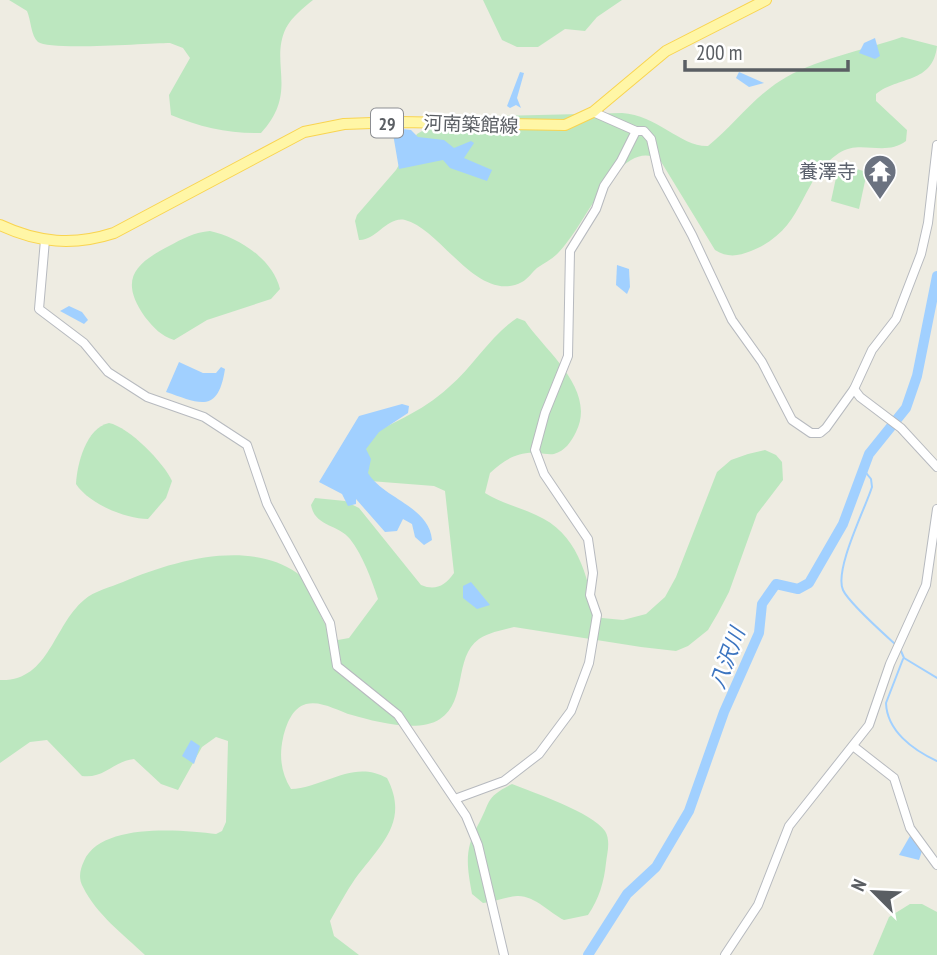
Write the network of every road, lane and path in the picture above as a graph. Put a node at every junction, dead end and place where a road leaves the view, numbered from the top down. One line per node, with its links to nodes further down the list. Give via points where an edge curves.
1 (766, 0): 2 (main road, 河南築館線 / 29, via 666,51)
2 (593, 113): 3 (street); 7 (main road, 河南築館線 / 29, via 548,127 400,122 323,127 286,141 114,233 76,242)
3 (636, 131): 8 (street, via 644,131 651,139 659,174 732,320 762,362 792,420 811,433 820,433); 12 (street, via 570,251 568,356 535,450 544,474 587,539 593,573 590,596 597,615 589,663 571,711 539,754 503,781)
4 (937, 145): 5 (street)
5 (933, 224): 8 (street, via 896,319 864,363)
6 (0, 225): 7 (main road, 河南築館線 / 29)
7 (45, 240): 12 (street, via 39,309 64,325 115,377 147,397 204,417 247,445 267,504 330,623 337,666 397,715)
8 (854, 389): 9 (street, via 901,428)
9 (937, 467)
10 (937, 509): 11 (street, via 926,585 869,725)
11 (853, 746): 13 (street, via 894,778 910,828); 15 (street, via 789,825 758,905)
12 (455, 799): 14 (street, via 478,845)
13 (937, 865)
14 (504, 955)
15 (724, 955)

